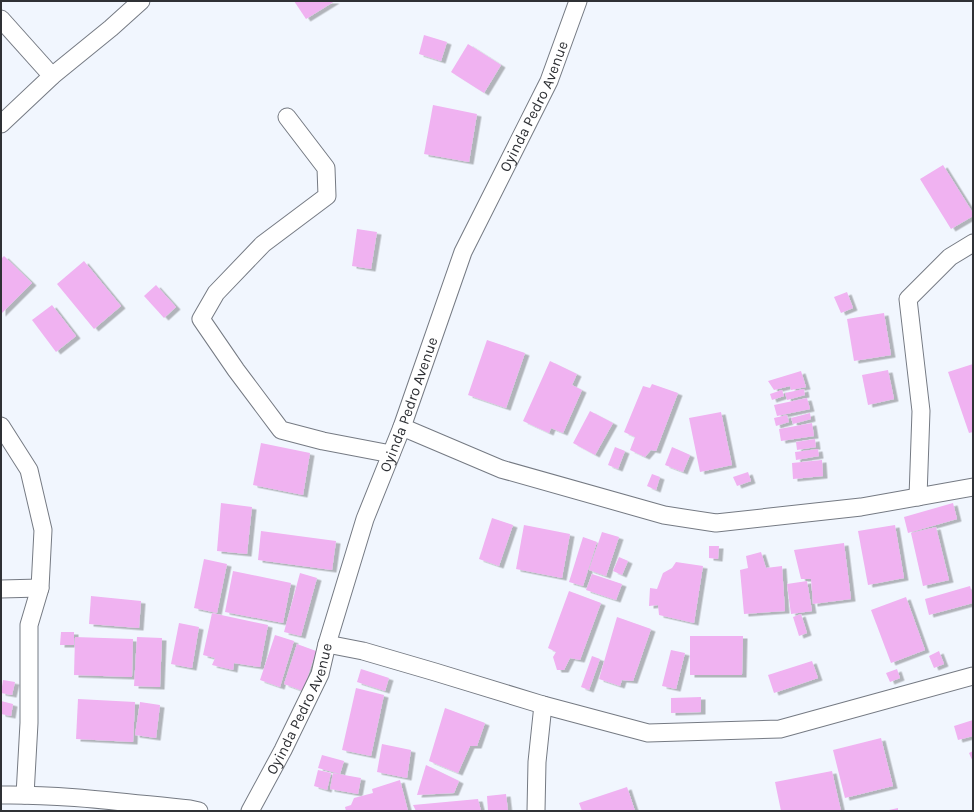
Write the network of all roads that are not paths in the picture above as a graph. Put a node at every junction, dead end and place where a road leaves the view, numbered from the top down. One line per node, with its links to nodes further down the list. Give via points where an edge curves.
1 (141, 1): 4 (street)
2 (578, 1): 9 (street, Oyinda Pedro Avenue, via 549,81 463,252)
3 (1, 19): 4 (street)
4 (52, 76): 6 (street)
5 (288, 117): 10 (street, via 326,168 327,196 263,244 216,293 200,319 281,430)
6 (1, 124)
7 (973, 243): 12 (street, via 950,257 908,299 921,411)
8 (1, 426): 13 (street, via 29,470 43,530)
9 (402, 427): 10 (street, Oyinda Pedro Avenue); 12 (street, via 501,469 664,515 716,523 861,507)
10 (391, 454): 15 (street, Oyinda Pedro Avenue, via 365,519)
11 (973, 487): 12 (street)
12 (918, 497)
13 (40, 588): 14 (street); 19 (street, via 29,625 29,723)
14 (1, 589)
15 (327, 644): 17 (street, via 363,651); 21 (street, Oyinda Pedro Avenue, via 320,674)
16 (973, 676): 17 (street, via 780,729 648,733)
17 (543, 705): 22 (street, via 537,762)
18 (1, 795): 19 (street)
19 (24, 795): 20 (street)
20 (199, 811)
21 (250, 811)
22 (536, 811)

